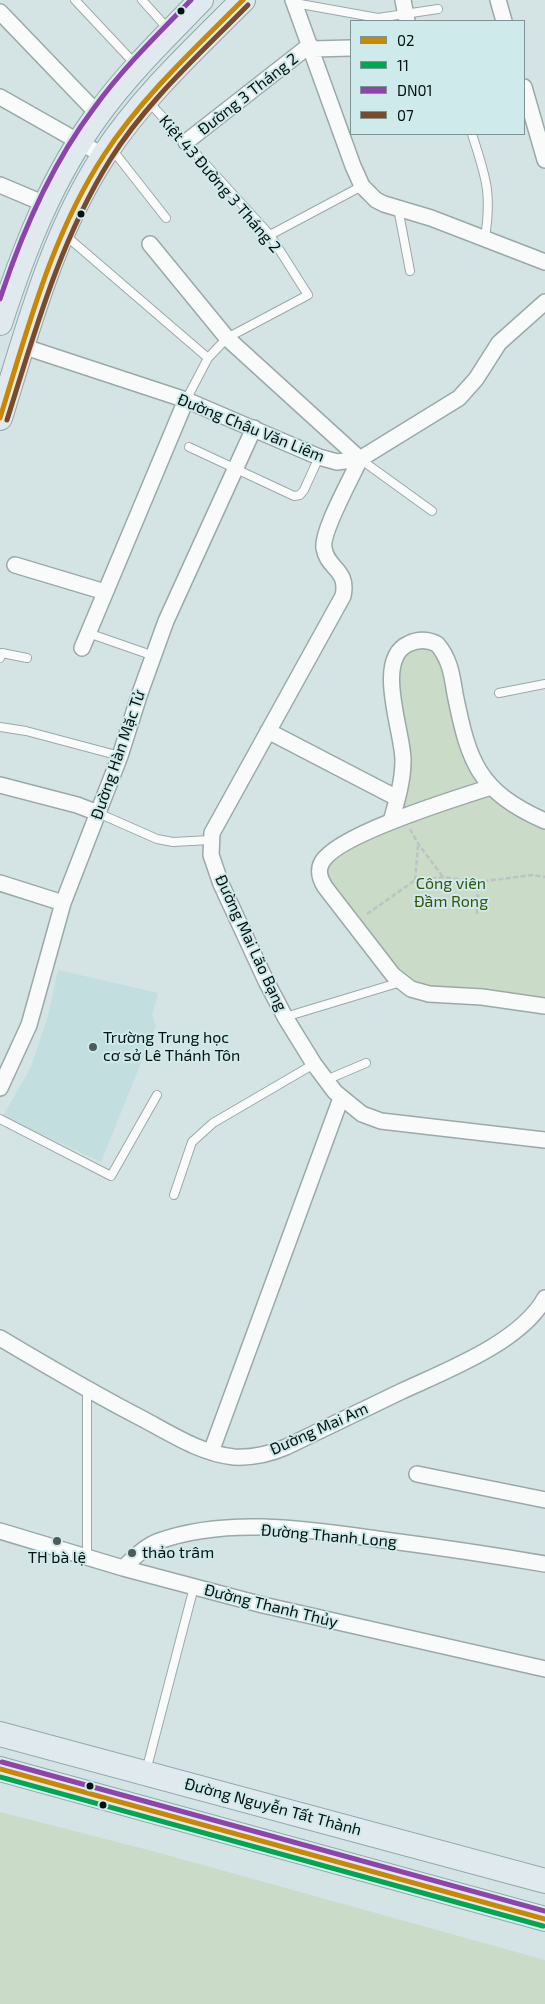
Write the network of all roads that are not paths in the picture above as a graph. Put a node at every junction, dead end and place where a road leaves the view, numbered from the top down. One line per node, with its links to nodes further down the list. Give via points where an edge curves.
1 (75, 0): 15 (lane)
2 (142, 0): 12 (lane)
3 (201, 0): 12 (main road)
4 (243, 0): 18 (main road)
5 (403, 0): 10 (street)
6 (498, 0): 11 (street)
7 (294, 2): 10 (lane, via 378,18); 13 (street)
8 (438, 9): 10 (lane)
9 (0, 12): 19 (street)
10 (406, 18)
11 (504, 20)
12 (170, 32): 15 (main road)
13 (311, 47): 14 (street); 22 (street, Đường 3 Tháng 2); 26 (street)
14 (350, 48)
15 (138, 66): 19 (main road)
16 (525, 90): 24 (street)
17 (0, 97): 21 (street)
18 (146, 99): 22 (lane, Kiệt 43 Đường 3 Tháng 2); 23 (main road)
19 (98, 114): 21 (main road)
20 (472, 135): 32 (lane, via 488,188)
21 (80, 141): 23 (street); 27 (main road)
22 (186, 142): 31 (lane, Kiệt 43 Đường 3 Tháng 2)
23 (107, 151): 29 (lane); 30 (main road)
24 (545, 160)
25 (0, 186): 27 (street)
26 (362, 186): 28 (street, via 376,200); 31 (lane)
27 (45, 204): 36 (main road)
28 (398, 208): 32 (street); 35 (lane)
29 (166, 218)
30 (62, 232): 40 (main road); 41 (lane)
31 (270, 235): 39 (lane, Kiệt 43 Đường 3 Tháng 2, via 308,295)
32 (485, 238): 34 (street)
33 (150, 244): 39 (street)
34 (545, 262)
35 (410, 271)
36 (7, 276): 38 (main road)
37 (545, 302): 47 (street, Đường Châu Văn Liêm, via 499,343 476,379 459,398)
38 (0, 323)
39 (228, 338): 41 (lane); 47 (street)
40 (22, 346): 42 (street, Đường Châu Văn Liêm); 43 (main road)
41 (208, 358): 42 (lane)
42 (186, 400): 44 (street, Đường Châu Văn Liêm); 51 (street)
43 (0, 418)
44 (254, 428): 46 (street, Đường Châu Văn Liêm); 48 (street, Đường Hàn Mặc Tử)
45 (189, 447): 48 (lane)
46 (319, 457): 47 (street, Đường Châu Văn Liêm, via 337,462); 48 (lane, via 304,490 294,496)
47 (360, 459): 49 (lane); 60 (street, via 324,540 326,557 342,576 343,596)
48 (235, 469): 54 (street, Đường Hàn Mặc Tử, via 166,621)
49 (432, 511)
50 (15, 565): 51 (street)
51 (105, 592): 52 (street)
52 (88, 633): 53 (street); 54 (lane)
53 (82, 648)
54 (154, 656): 61 (street, Đường Hàn Mặc Tử)
55 (0, 658): 56 (lane, via 2,653)
56 (27, 658)
57 (545, 684): 58 (lane)
58 (499, 693)
59 (0, 726): 61 (lane)
60 (268, 731): 64 (street); 68 (street)
61 (120, 756): 65 (street, Đường Hàn Mặc Tử)
62 (0, 785): 65 (street)
63 (491, 787): 64 (street, via 472,759 464,738 445,654 437,644 422,640 403,646 393,664 394,709 403,757); 66 (street); 67 (street, via 519,809)
64 (397, 798): 66 (street)
65 (98, 813): 68 (lane, via 156,839 173,842); 70 (street, Đường Hàn Mặc Tử)
66 (391, 821): 71 (street, via 330,854 323,860 320,874 325,887)
67 (545, 821)
68 (210, 840): 73 (street, Đường Mai Lão Bạng, via 221,884)
69 (0, 883): 70 (street)
70 (63, 904): 77 (street, Đường Hàn Mặc Tử, via 36,1004)
71 (401, 982): 72 (street, via 411,989 430,994); 73 (lane)
72 (545, 1006)
73 (285, 1017): 75 (street, Đường Mai Lão Bạng)
74 (366, 1063): 76 (lane)
75 (314, 1064): 76 (street, Đường Mai Lão Bạng); 82 (lane, via 213,1123 192,1142)
76 (326, 1080): 79 (street, Đường Mai Lão Bạng)
77 (0, 1088)
78 (157, 1095): 80 (lane, via 111,1176)
79 (342, 1098): 81 (street, Đường Mai Lão Bạng, via 362,1114 381,1121); 86 (street)
80 (0, 1119)
81 (545, 1140)
82 (174, 1195)
83 (545, 1298): 86 (street, Đường Mai Am, via 532,1316 492,1346 286,1447 246,1457)
84 (0, 1338): 85 (street, Đường Mai Am)
85 (87, 1390): 86 (street, Đường Mai Am, via 183,1441); 90 (lane)
86 (211, 1452)
87 (417, 1474): 88 (street)
88 (545, 1500)
89 (0, 1530): 90 (street, Đường Thanh Thủy)
90 (87, 1556): 92 (street, Đường Thanh Thủy)
91 (545, 1564): 92 (street, Đường Thanh Long, via 321,1532 231,1528 157,1541)
92 (124, 1568): 93 (street, Đường Thanh Thủy)
93 (194, 1587): 94 (street, Đường Thanh Thủy, via 263,1605); 97 (lane)
94 (544, 1665)
95 (0, 1734): 97 (main road, Đường Nguyễn Tất Thành)
96 (0, 1769): 99 (main road)
97 (146, 1772): 98 (main road, Đường Nguyễn Tất Thành)
98 (334, 1823): 99 (main road); 100 (main road, Đường Nguyễn Tất Thành)
99 (324, 1858): 101 (main road)
100 (545, 1881)
101 (545, 1920)

